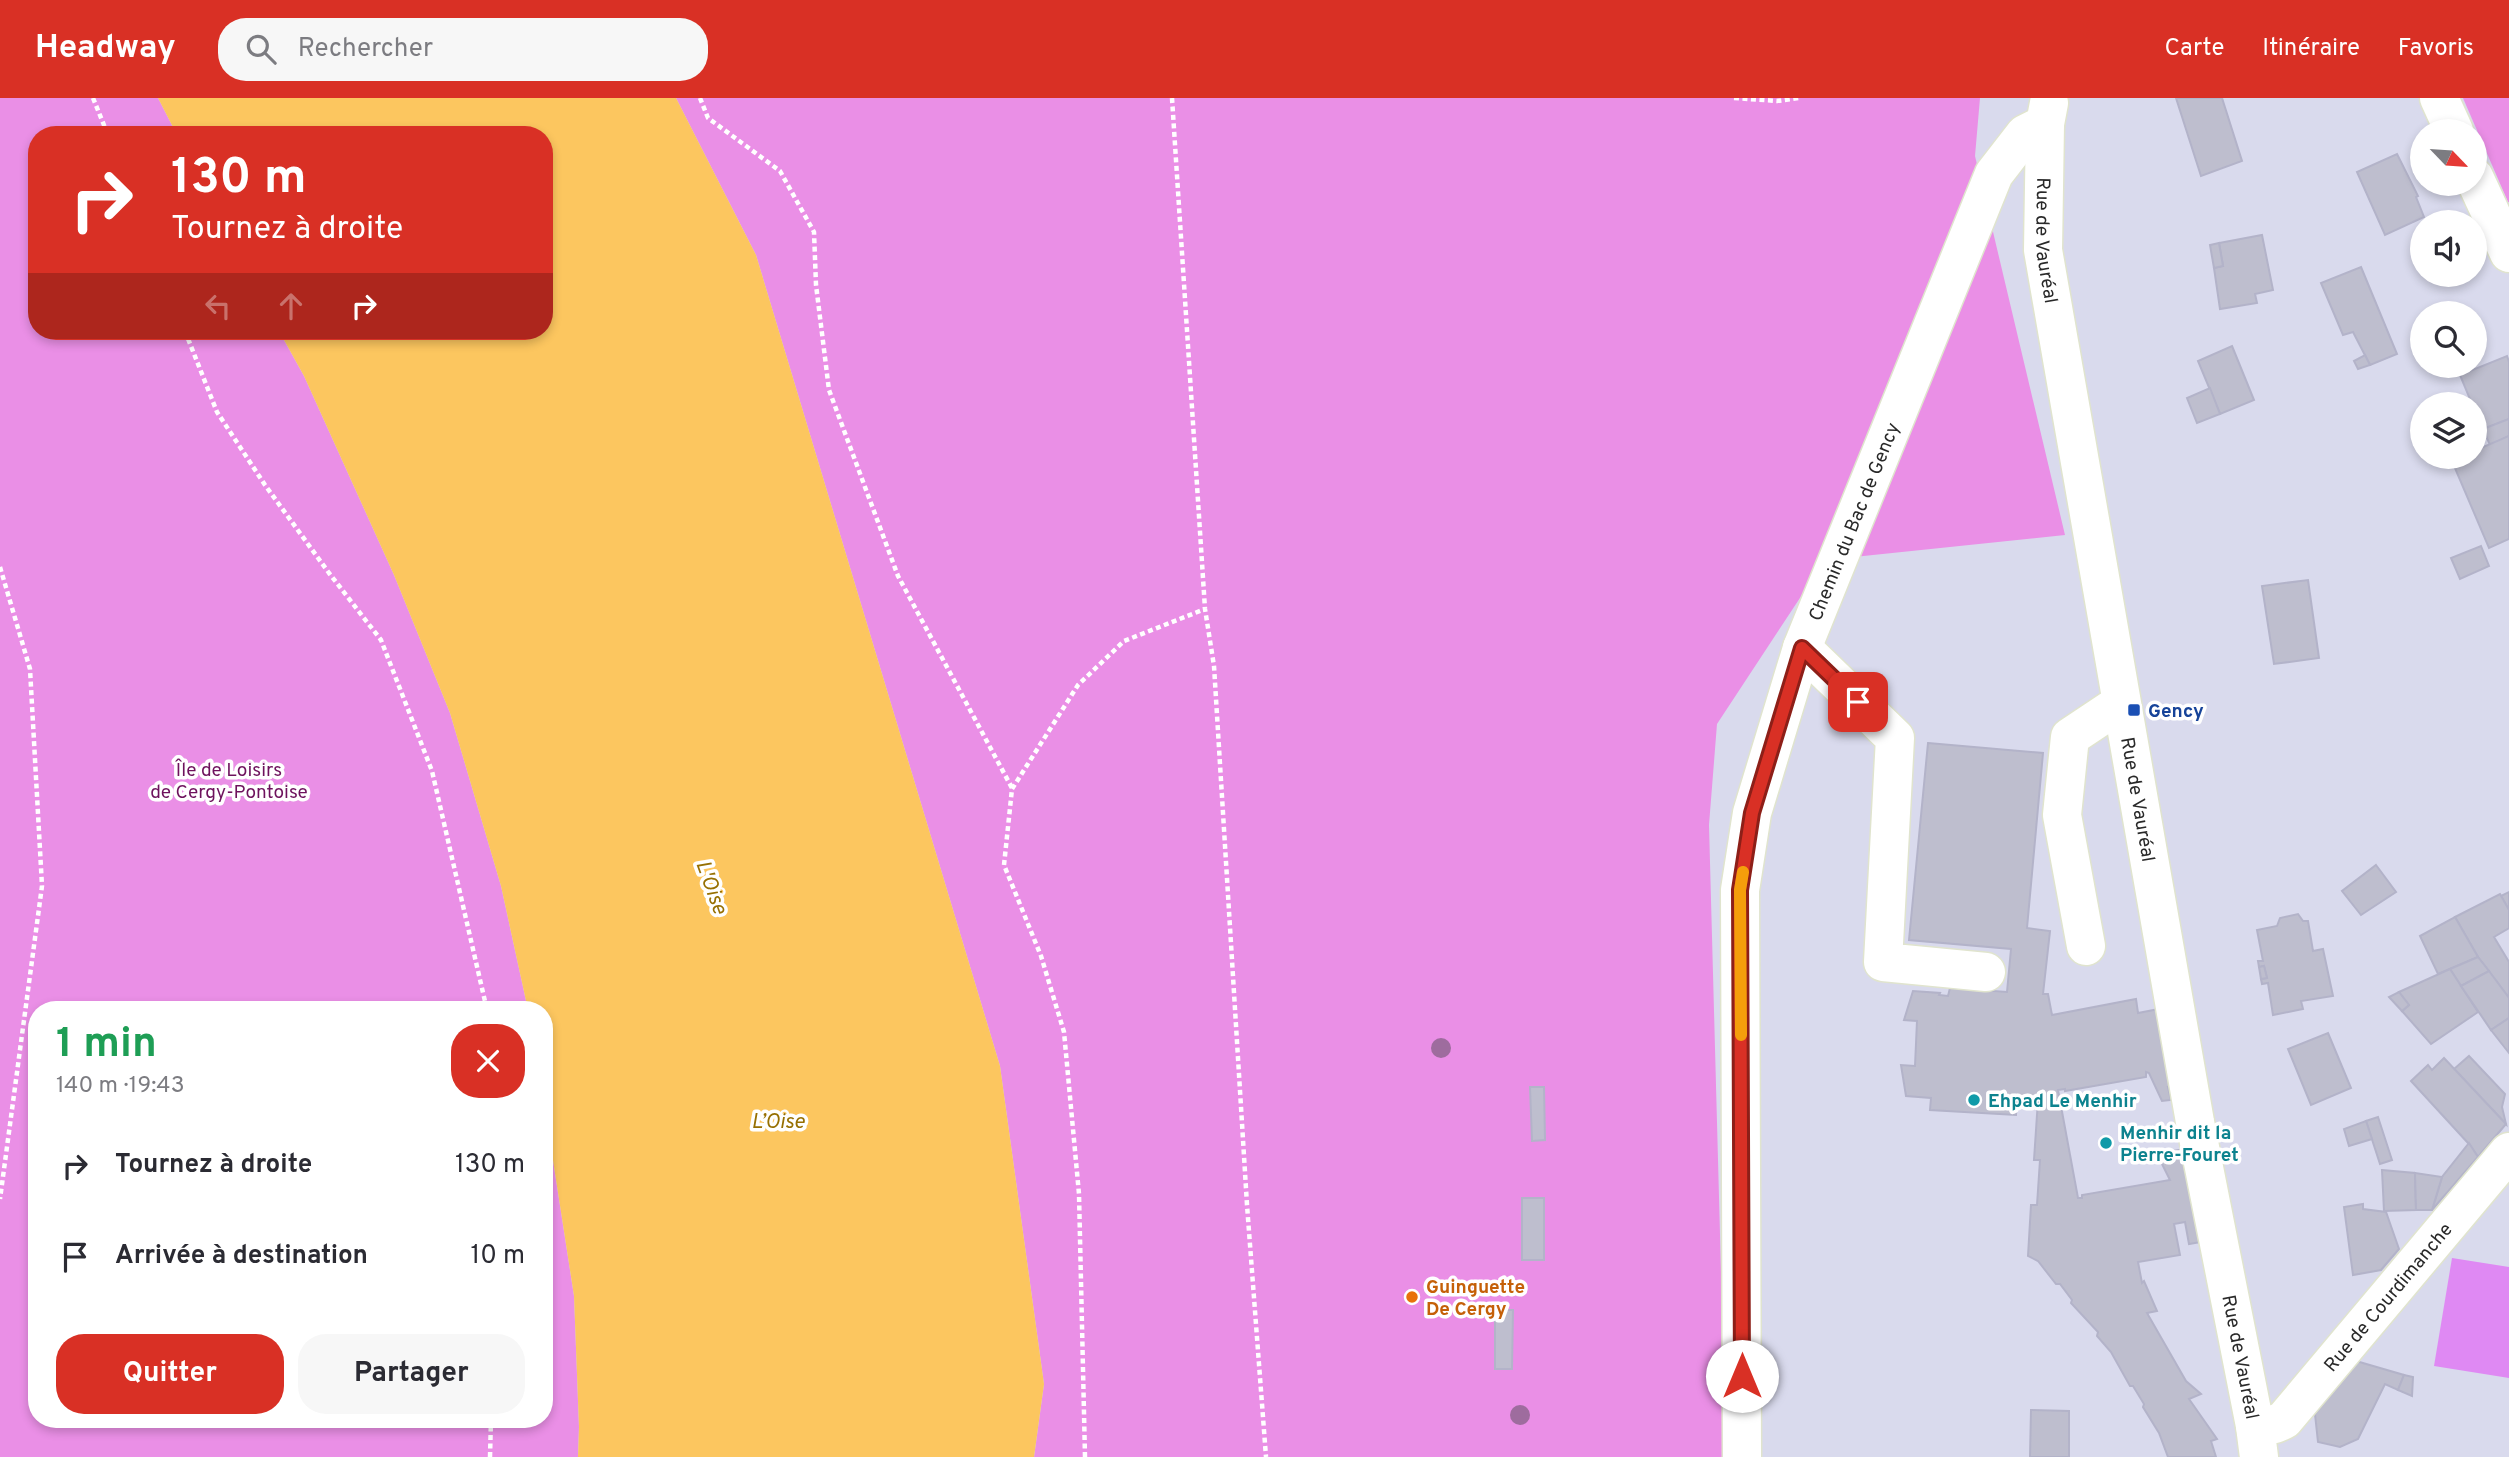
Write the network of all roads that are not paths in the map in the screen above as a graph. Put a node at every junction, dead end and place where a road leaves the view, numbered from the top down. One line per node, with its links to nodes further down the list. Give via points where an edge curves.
1 (2439, 98): 3 (street)
2 (2047, 111): 6 (street, Chemin du Bac de Gency, via 1994,174); 7 (street, Rue de Vauréal, via 2043,250)
3 (2449, 119)
4 (2483, 196): 5 (street)
5 (2509, 253)
6 (1802, 648): 9 (street, via 1895,738 1883,962); 12 (street, Chemin du Bac de Gency, via 1752,813 1740,890)
7 (2121, 703): 8 (street, via 2070,737 2062,815); 11 (street, Rue de Vauréal)
8 (2086, 946)
9 (1986, 972)
10 (2509, 1152): 11 (street, Rue de Courdimanche, via 2284,1420)
11 (2257, 1442)
12 (1742, 1457)

